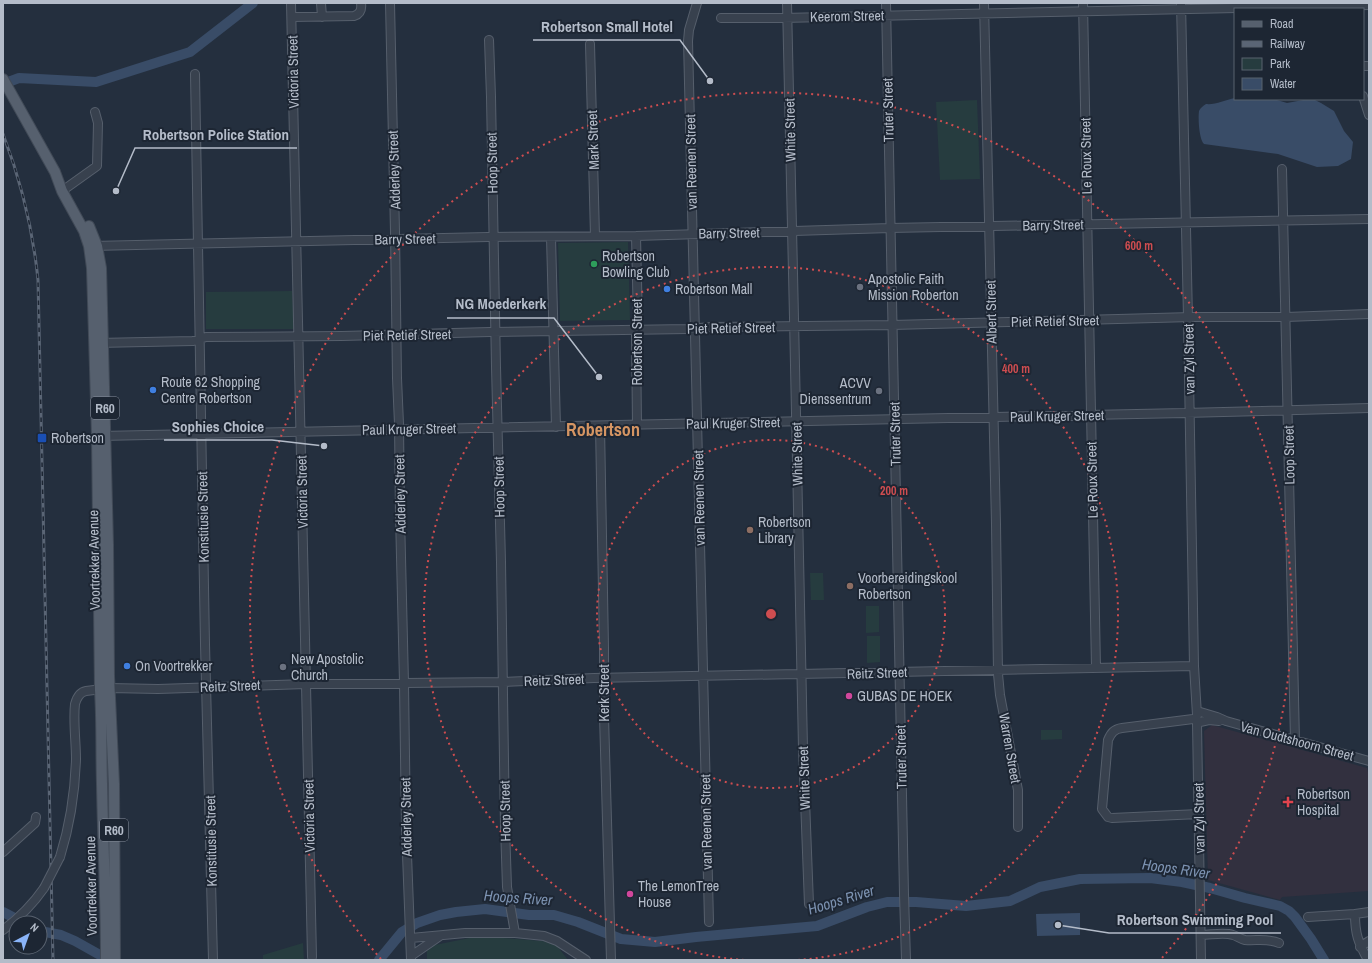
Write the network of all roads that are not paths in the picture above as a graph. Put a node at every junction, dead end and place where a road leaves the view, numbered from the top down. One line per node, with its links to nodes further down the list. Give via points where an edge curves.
1 (321, 3): 17 (street)
2 (361, 3): 17 (street, via 361,10 354,16)
3 (390, 3): 41 (street, Adderley Street)
4 (697, 3): 36 (street, van Reenen Street, via 688,41)
5 (787, 3): 18 (street, White Street)
6 (886, 3): 15 (street, Truter Street)
7 (984, 3): 14 (street, Albert Street)
8 (291, 4): 16 (street, Victoria Street)
9 (1369, 4): 13 (street, Keerom Street)
10 (1181, 6): 11 (street, Keerom Street); 12 (street, Keerom Street); 31 (street, van Zyl Street)
11 (1278, 6): 13 (street, Keerom Street)
12 (1083, 7): 14 (street, Keerom Street); 32 (street, Le Roux Street)
13 (1335, 7)
14 (985, 13): 15 (street, Keerom Street); 33 (street, Albert Street)
15 (886, 15): 18 (street, Keerom Street); 34 (street, Truter Street)
16 (292, 17): 17 (street); 42 (street, Victoria Street)
17 (322, 17)
18 (787, 17): 19 (street, Keerom Street); 35 (street, White Street)
19 (721, 18)
20 (489, 40): 39 (street, Hoop Street)
21 (590, 44): 37 (street, Mark Street)
22 (195, 74): 43 (street, Konstitusie Street)
23 (3, 80): 28 (main road, Voortrekker Avenue / R60)
24 (1364, 99): 26 (street)
25 (95, 112): 28 (street, via 98,123 97,166)
26 (1369, 115)
27 (1282, 169): 30 (street, Loop Street)
28 (64, 190): 44 (main road, Voortrekker Avenue / R60)
29 (1369, 219): 30 (street, Barry Street)
30 (1284, 222): 31 (street, Barry Street); 46 (street, Loop Street)
31 (1186, 223): 32 (street, Barry Street); 47 (street, van Zyl Street)
32 (1087, 224): 33 (street, Barry Street); 48 (street, Le Roux Street)
33 (989, 226): 34 (street, Barry Street); 49 (street, Albert Street)
34 (890, 228): 35 (street, Barry Street); 50 (street, Truter Street)
35 (792, 231): 36 (street, Barry Street); 51 (street, White Street)
36 (693, 234): 38 (street, Barry Street); 52 (street, van Reenen Street)
37 (595, 236): 38 (street, Barry Street); 40 (street, Barry Street)
38 (636, 236): 53 (street, Robertson Street)
39 (494, 237): 40 (street, Barry Street); 41 (street, Barry Street); 55 (street, Hoop Street)
40 (551, 237): 54 (street)
41 (395, 240): 42 (street, Barry Street); 56 (street, Adderley Street)
42 (296, 241): 43 (street, Barry Street); 57 (street, Victoria Street)
43 (198, 243): 44 (street, Barry Street); 58 (street, Konstitusie Street)
44 (93, 246): 59 (main road, Voortrekker Avenue / R60, via 93,282)
45 (1369, 314): 46 (street, Piet Retief Street)
46 (1286, 317): 47 (street, Piet Retief Street); 61 (street, Loop Street)
47 (1188, 318): 48 (street, Piet Retief Street); 62 (street, van Zyl Street)
48 (1089, 320): 49 (street, Piet Retief Street); 63 (street, Le Roux Street)
49 (991, 322): 50 (street, Piet Retief Street); 64 (street, Albert Street)
50 (892, 325): 51 (street, Piet Retief Street); 65 (street, Truter Street)
51 (794, 327): 52 (street, Piet Retief Street); 66 (street, White Street)
52 (695, 328): 53 (street, Piet Retief Street); 67 (street, van Reenen Street)
53 (637, 330): 54 (street, Piet Retief Street); 68 (street, Robertson Street)
54 (553, 331): 55 (street, Piet Retief Street); 70 (street)
55 (496, 332): 56 (street, Piet Retief Street); 71 (street, Hoop Street)
56 (396, 334): 57 (street, Piet Retief Street); 72 (street, Adderley Street)
57 (299, 337): 58 (street, Piet Retief Street); 73 (street, Victoria Street)
58 (200, 339): 59 (street, Piet Retief Street); 74 (street, Konstitusie Street)
59 (99, 343): 75 (main road, Voortrekker Avenue / R60)
60 (1369, 408): 61 (street, Paul Kruger Street)
61 (1288, 411): 62 (street, Paul Kruger Street); 89 (street, Loop Street)
62 (1190, 413): 63 (street, Paul Kruger Street); 76 (street, van Zyl Street)
63 (1091, 415): 64 (street, Paul Kruger Street); 77 (street, Le Roux Street)
64 (993, 418): 65 (street, Paul Kruger Street); 78 (street, Albert Street)
65 (894, 420): 66 (street, Paul Kruger Street); 79 (street, Truter Street)
66 (796, 422): 67 (street, Paul Kruger Street); 80 (street, White Street)
67 (698, 424): 68 (street, Paul Kruger Street); 81 (street, van Reenen Street)
68 (637, 425): 69 (street, Paul Kruger Street)
69 (600, 426): 70 (street, Paul Kruger Street); 82 (street, Kerk Street)
70 (556, 427): 71 (street, Paul Kruger Street)
71 (498, 428): 72 (street, Paul Kruger Street); 83 (street, Hoop Street)
72 (399, 429): 73 (street, Paul Kruger Street); 84 (street, Adderley Street)
73 (300, 432): 74 (street, Paul Kruger Street); 85 (street, Victoria Street)
74 (202, 435): 75 (street, Paul Kruger Street); 86 (street, Konstitusie Street)
75 (101, 436): 87 (main road, Voortrekker Avenue / R60)
76 (1194, 666): 77 (street, Reitz Street); 88 (street, van Zyl Street)
77 (1096, 668): 78 (street, Reitz Street)
78 (998, 670): 79 (street, Reitz Street); 97 (street, Warren Street, via 1000,695 1018,790)
79 (900, 672): 80 (street, Reitz Street); 121 (street, Truter Street)
80 (802, 675): 81 (street, Reitz Street); 100 (street, White Street)
81 (703, 676): 82 (street, Reitz Street); 104 (street, van Reenen Street)
82 (604, 678): 83 (street, Reitz Street); 120 (street, Kerk Street)
83 (503, 682): 84 (street, Reitz Street); 107 (street, Hoop Street, via 507,887)
84 (404, 683): 85 (street, Reitz Street); 110 (street, Adderley Street)
85 (306, 684): 86 (street, Reitz Street); 114 (street, Victoria Street)
86 (207, 687): 87 (street, Reitz Street); 118 (street, Konstitusie Street)
87 (105, 689): 90 (main road, Voortrekker Avenue / R60, via 101,708); 91 (main road, Voortrekker Avenue / R60); 105 (street, Reitz Street, bridge, via 83,691 77,696 74,780 68,830 60,857 44,888 32,904)
88 (1197, 718): 89 (street, Van Oudtshoorn Street, via 1226,721); 95 (street, van Zyl Street); 95 (street, Van Oudtshoorn Street, via 1113,731 1108,740 1102,809 1112,818)
89 (1295, 741): 92 (street, Van Oudtshoorn Street)
90 (101, 744): 91 (main road); 93 (main road, Voortrekker Avenue / R60)
91 (113, 745): 94 (main road, Voortrekker Avenue / R60)
92 (1369, 761)
93 (102, 784): 94 (main road); 99 (main road, Voortrekker Avenue / R60)
94 (114, 784): 99 (main road, Voortrekker Avenue / R60)
95 (1199, 814): 108 (street, van Zyl Street)
96 (36, 817): 98 (street, via 35,823)
97 (1018, 827)
98 (3, 852)
99 (110, 882): 106 (main road, Voortrekker Avenue / R60)
100 (809, 904)
101 (1369, 912): 102 (street)
102 (1354, 914): 103 (street); 113 (street)
103 (1308, 917)
104 (709, 922)
105 (3, 930)
106 (111, 932): 116 (main road, Voortrekker Avenue / R60); 117 (main road, Voortrekker Avenue / R60)
107 (515, 933): 109 (street); 119 (street, via 552,938)
108 (1201, 935): 112 (street, via 1228,934 1246,940 1269,940); 123 (street, van Zyl Street)
109 (440, 936): 110 (street); 115 (street)
110 (411, 938): 115 (street, Adderley Street)
111 (1369, 941): 113 (street)
112 (1279, 943)
113 (1360, 947): 124 (street)
114 (312, 957)
115 (411, 958)
116 (106, 960)
117 (115, 960)
118 (213, 960)
119 (586, 960)
120 (611, 960)
121 (906, 960)
122 (1195, 960): 123 (street)
123 (1201, 960)
124 (1368, 960)

